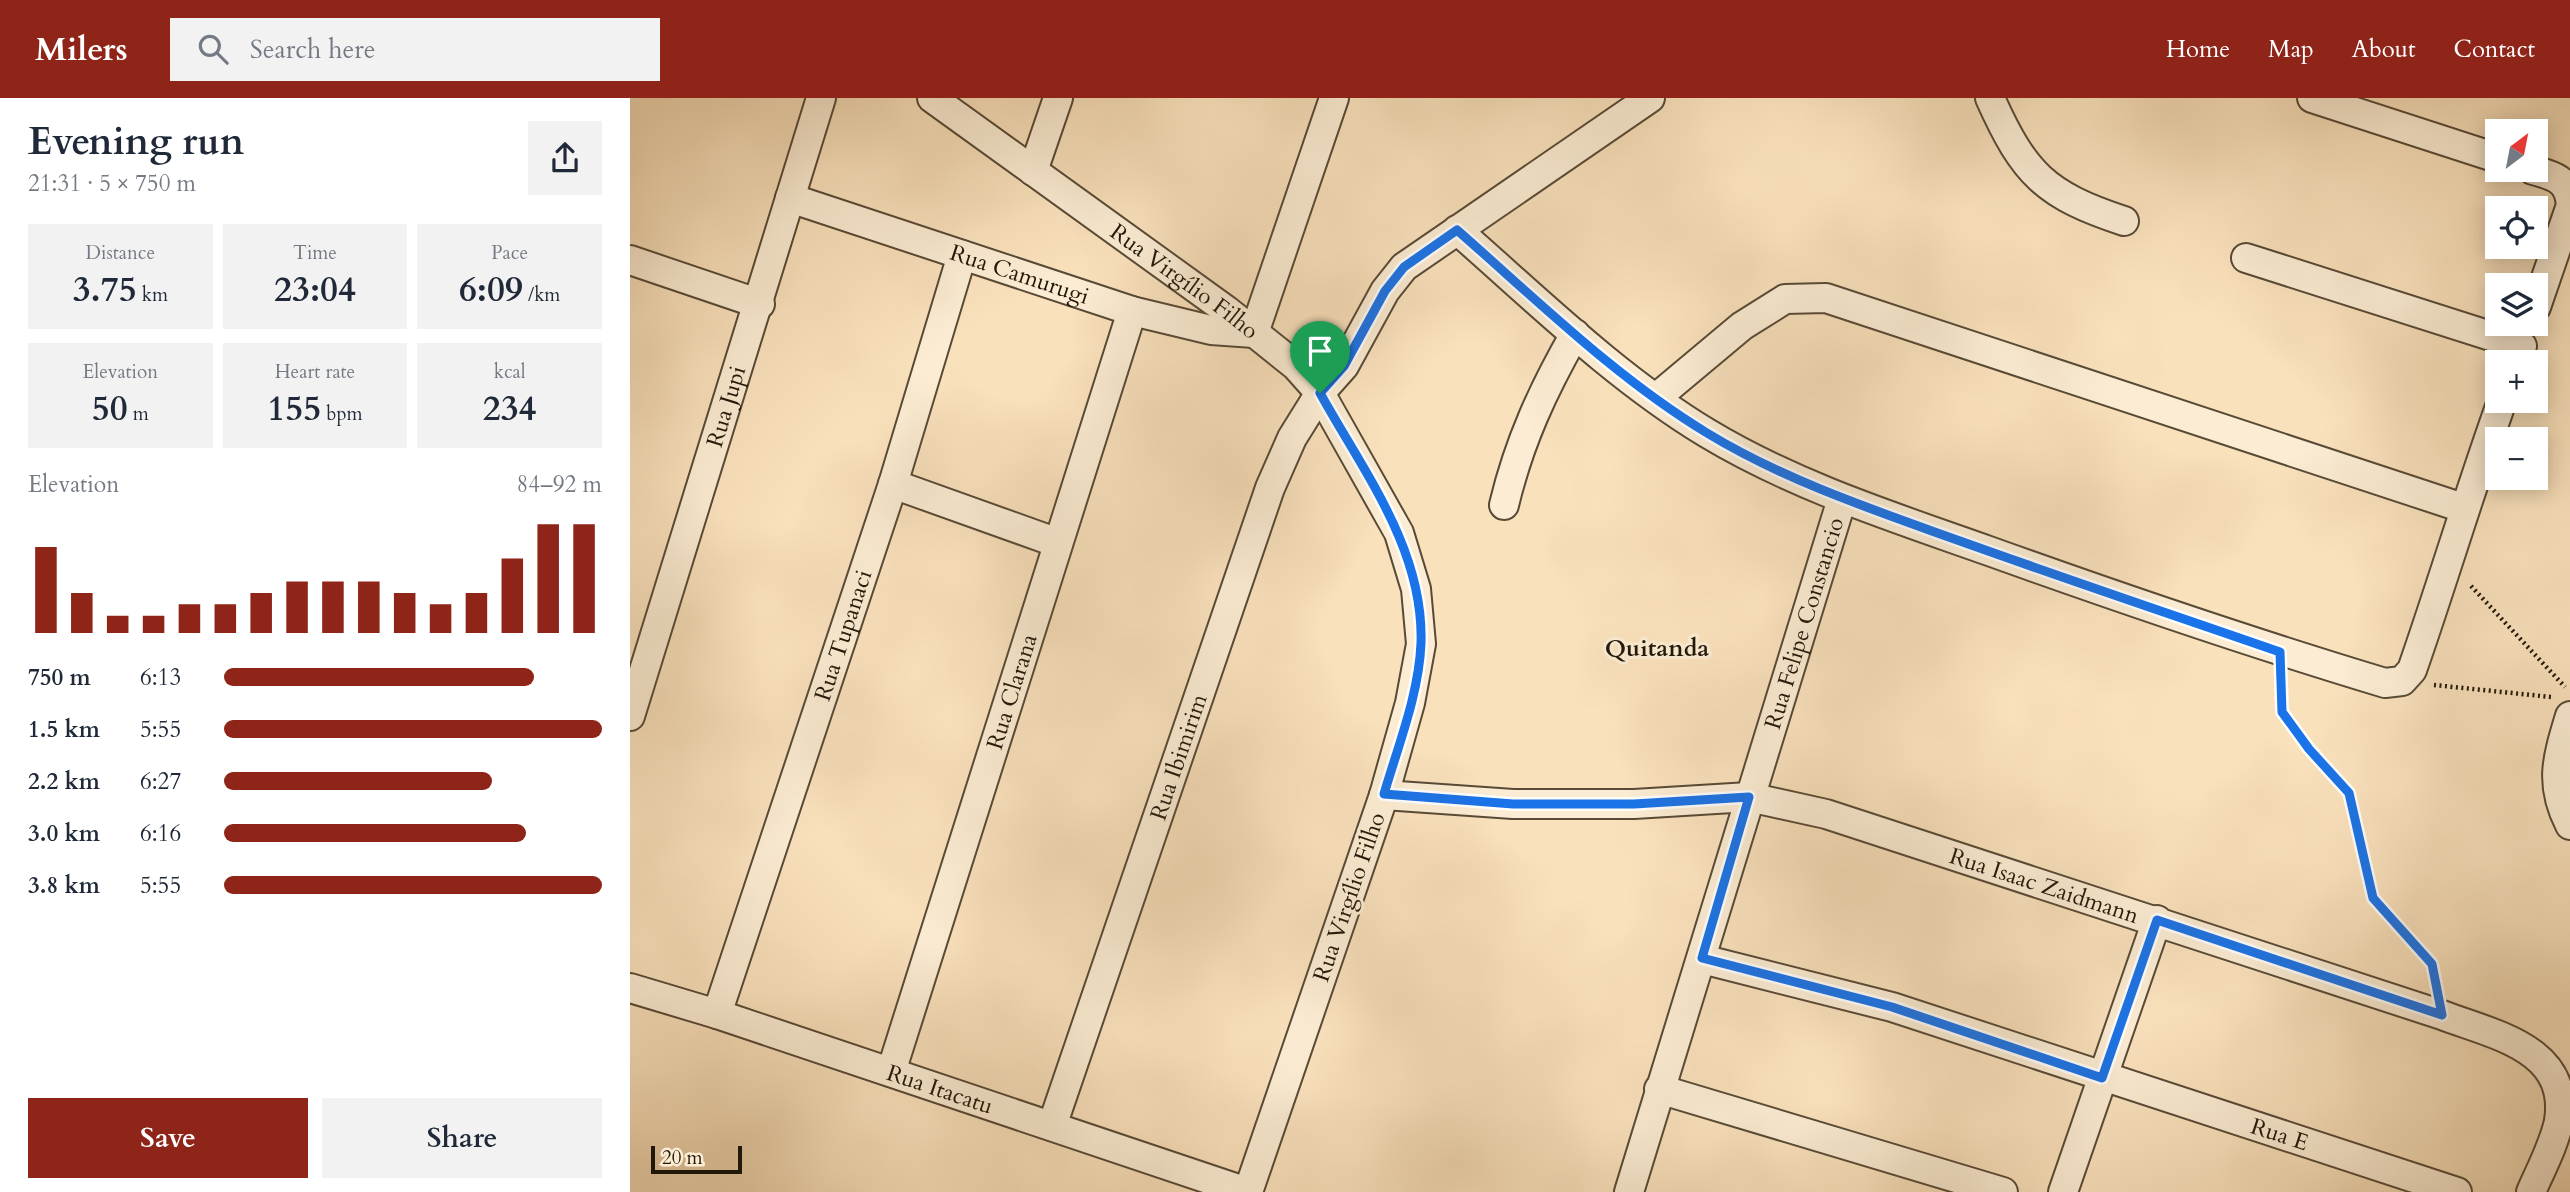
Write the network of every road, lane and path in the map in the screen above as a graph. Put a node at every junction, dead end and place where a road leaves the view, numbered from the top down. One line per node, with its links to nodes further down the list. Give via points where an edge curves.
1 (821, 98): 11 (street, Rua Jupi)
2 (932, 98): 9 (street, Rua Virgílio Filho)
3 (1058, 98): 9 (street)
4 (1334, 98): 21 (street)
5 (1650, 98): 14 (street, Rua Ibimirim)
6 (1990, 98): 13 (street, via 2033,175 2059,196)
7 (2312, 98): 8 (street)
8 (2485, 154)
9 (1033, 171): 21 (street, Rua Virgílio Filho)
10 (2548, 175): 12 (street, via 2567,186)
11 (790, 198): 15 (street, Rua Camurugi); 19 (street, Rua Jupi)
12 (2569, 214): 18 (street)
13 (2124, 221)
14 (1457, 230): 22 (street); 24 (street, Rua Ibimirim, via 1404,267 1385,291 1344,366)
15 (961, 255): 20 (street, Rua Camurugi); 27 (street, Rua Tupanaci)
16 (2246, 258): 23 (street)
17 (630, 260): 19 (street)
18 (2548, 273)
19 (760, 304): 36 (street, Rua Jupi)
20 (1132, 310): 21 (street, Rua Camurugi, via 1211,330); 31 (street, Rua Clarana)
21 (1254, 333): 24 (street, Rua Virgílio Filho, via 1296,366)
22 (1575, 334): 25 (street); 29 (street, via 1527,427)
23 (2522, 344)
24 (1320, 393): 38 (street, Rua Virgílio Filho, via 1399,533 1416,589 1421,644); 50 (street, Rua Ibimirim, via 1292,438 1270,488)
25 (1656, 398): 28 (street, via 1707,433); 30 (street, via 1742,326 1784,299 1826,298)
26 (2498, 413): 30 (street)
27 (893, 484): 31 (street); 44 (street, Rua Tupanaci)
28 (1842, 499): 33 (street, Rua Felipe Constancio); 39 (street, Rua Felipe Constancio)
29 (1504, 505)
30 (2463, 508): 32 (street)
31 (1058, 543): 46 (street, Rua Clarana)
32 (2449, 562): 34 (street, via 2412,670); 35 (path)
33 (2280, 652): 34 (street, Rua Felipe Constancio, via 2385,682); 45 (path, via 2282,712 2349,793 2373,898 2432,964)
34 (2402, 681): 37 (path)
35 (2570, 693)
36 (630, 716)
37 (2565, 724): 40 (street, via 2555,776 2559,804)
38 (1384, 794): 39 (street, Rua Isaac Zaidmann, via 1513,804 1634,804); 51 (street, Rua Virgílio Filho)
39 (1749, 797): 41 (street, Rua Isaac Zaidmann, via 1826,814); 42 (street, Rua Felipe Constancio)
40 (2570, 825)
41 (2157, 920): 45 (street, Rua Isaac Zaidmann); 47 (street)
42 (1702, 958): 47 (street, Rua E, via 1892,1007); 48 (street, Rua Felipe Constancio)
43 (630, 988): 44 (street, Rua Itacatu)
44 (717, 1014): 46 (street, Rua Itacatu)
45 (2442, 1015): 49 (street, Rua Isaac Zaidmann, via 2534,1051 2554,1069 2564,1092)
46 (891, 1072): 50 (street, Rua Itacatu)
47 (2102, 1078): 54 (street); 55 (street, Rua E)
48 (1659, 1089): 52 (street, Rua Felipe Constancio); 53 (street)
49 (2565, 1124): 56 (street, Rua Isaac Zaidmann)
50 (1052, 1126): 51 (street, Rua Itacatu)
51 (1248, 1192)
52 (1629, 1192)
53 (2003, 1192)
54 (2063, 1192)
55 (2457, 1192)
56 (2531, 1192)

